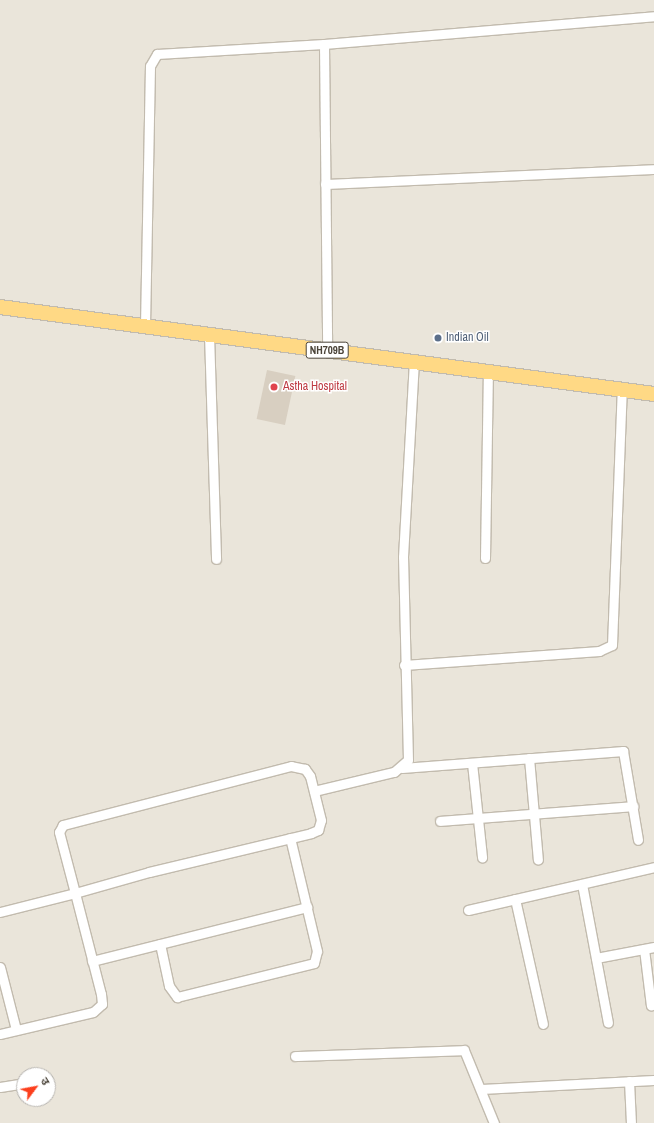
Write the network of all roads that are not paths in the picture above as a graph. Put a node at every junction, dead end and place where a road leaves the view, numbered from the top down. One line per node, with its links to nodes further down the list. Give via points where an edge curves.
1 (654, 16): 2 (street)
2 (324, 44): 4 (street); 6 (street, via 167,51 152,59)
3 (654, 168): 4 (street)
4 (325, 184): 8 (street)
5 (0, 308): 6 (highway, NH709B)
6 (145, 326): 7 (highway, NH709B)
7 (209, 334): 8 (highway, NH709B); 14 (street)
8 (327, 350): 9 (highway, NH709B)
9 (414, 361): 10 (highway, NH709B); 15 (street, via 404,524)
10 (488, 370): 11 (highway, NH709B); 13 (street)
11 (622, 388): 12 (highway, NH709B); 15 (street, via 612,645 599,651)
12 (654, 394)
13 (485, 558)
14 (216, 559)
15 (404, 665): 18 (street, via 408,753)
16 (528, 758): 17 (street); 20 (street, via 623,751); 21 (street)
17 (472, 763): 18 (street); 22 (street)
18 (402, 768): 19 (street)
19 (314, 791): 24 (street, via 320,825 311,833); 30 (street, via 305,769 291,766 63,825 59,832)
20 (633, 806): 21 (street); 25 (street)
21 (533, 814): 22 (street); 27 (street)
22 (478, 818): 23 (street); 26 (street)
23 (440, 820)
24 (290, 838): 30 (street); 32 (street)
25 (638, 840)
26 (482, 857)
27 (538, 860)
28 (654, 867): 29 (street)
29 (582, 884): 31 (street); 38 (street)
30 (75, 893): 34 (street); 39 (street)
31 (515, 899): 33 (street); 43 (street)
32 (307, 907): 35 (street); 35 (street, via 318,958 309,965 177,996 169,986)
33 (468, 910)
34 (0, 912)
35 (160, 944): 39 (street)
36 (654, 947): 37 (street)
37 (644, 949): 38 (street); 41 (street)
38 (596, 958): 42 (street)
39 (92, 961): 44 (street, via 101,994 100,1009)
40 (0, 967): 44 (street)
41 (651, 1006)
42 (608, 1023)
43 (543, 1024)
44 (16, 1030): 45 (street)
45 (0, 1034)
46 (295, 1056): 51 (street, via 461,1050 468,1054)
47 (654, 1080): 48 (street)
48 (629, 1081): 51 (street); 53 (street)
49 (16, 1084): 50 (street)
50 (0, 1087)
51 (481, 1089): 52 (street)
52 (494, 1123)
53 (631, 1123)

